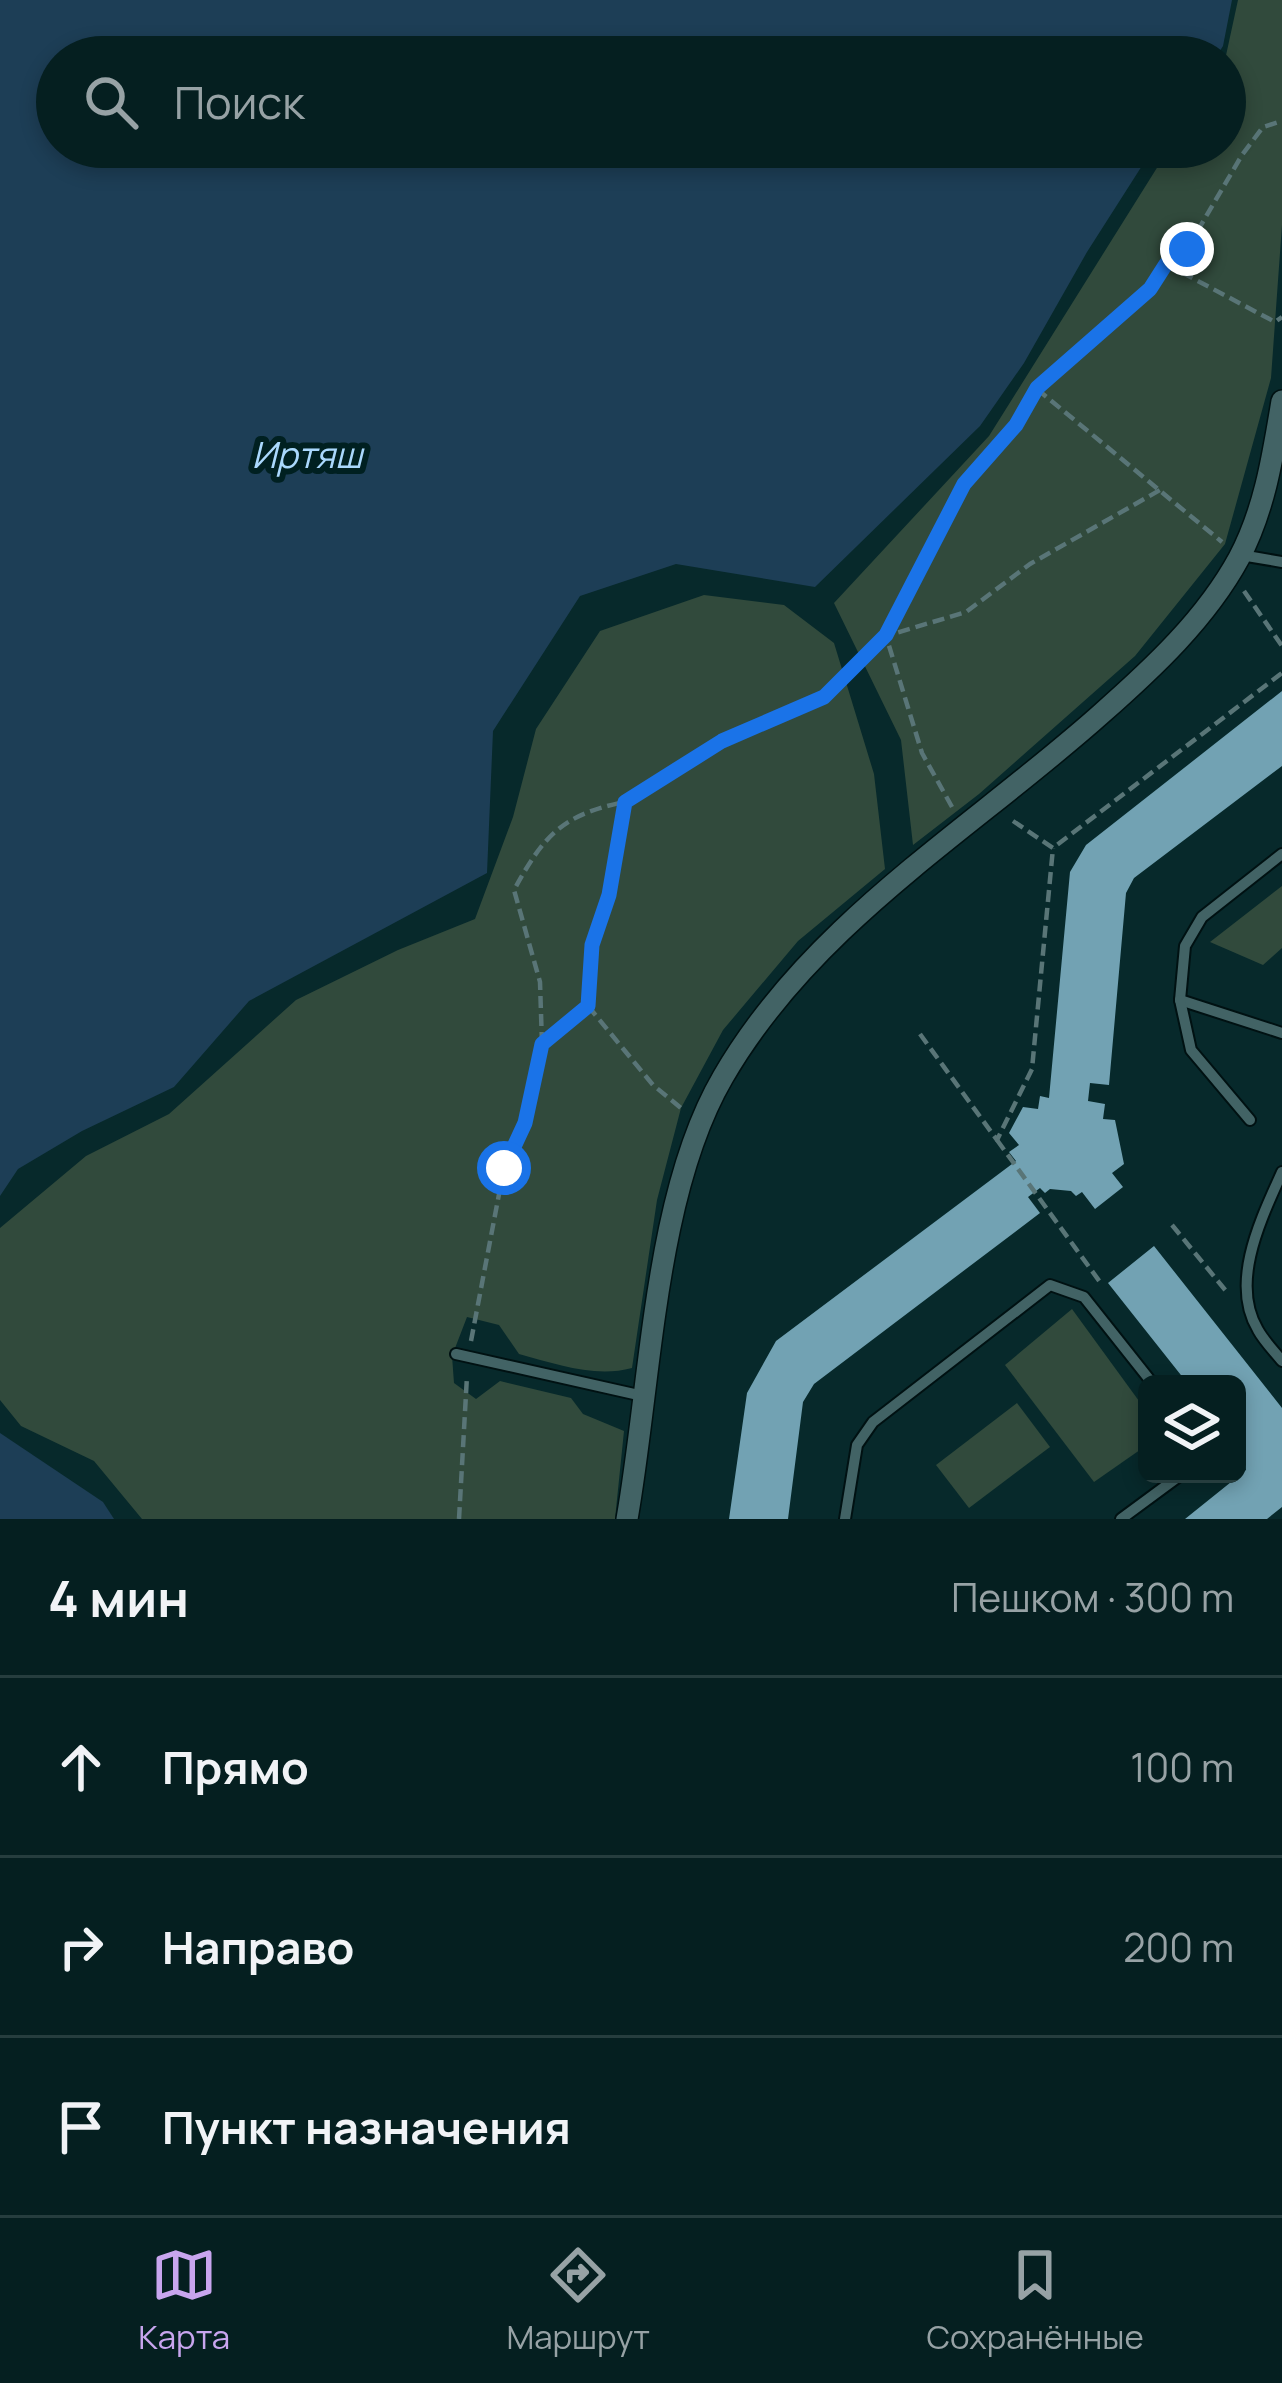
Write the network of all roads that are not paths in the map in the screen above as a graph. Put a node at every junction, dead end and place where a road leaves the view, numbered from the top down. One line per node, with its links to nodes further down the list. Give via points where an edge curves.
1 (1282, 401): 3 (street, via 1270,479)
2 (1282, 562): 3 (lane)
3 (1236, 563): 12 (street, via 1160,659 828,943 742,1047 701,1120 682,1178)
4 (1282, 854): 5 (lane, via 1202,917 1185,946)
5 (1180, 1000): 6 (lane); 7 (lane, via 1191,1049)
6 (1282, 1033)
7 (1250, 1120)
8 (1282, 1172): 10 (lane, via 1252,1250 1246,1293 1256,1327)
9 (462, 1356): 12 (lane)
10 (1282, 1361)
11 (1147, 1375): 15 (lane, via 1084,1297 1050,1285 872,1422 857,1445)
12 (646, 1396): 14 (street)
13 (1170, 1483): 16 (lane)
14 (627, 1519)
15 (845, 1519)
16 (1121, 1519)

